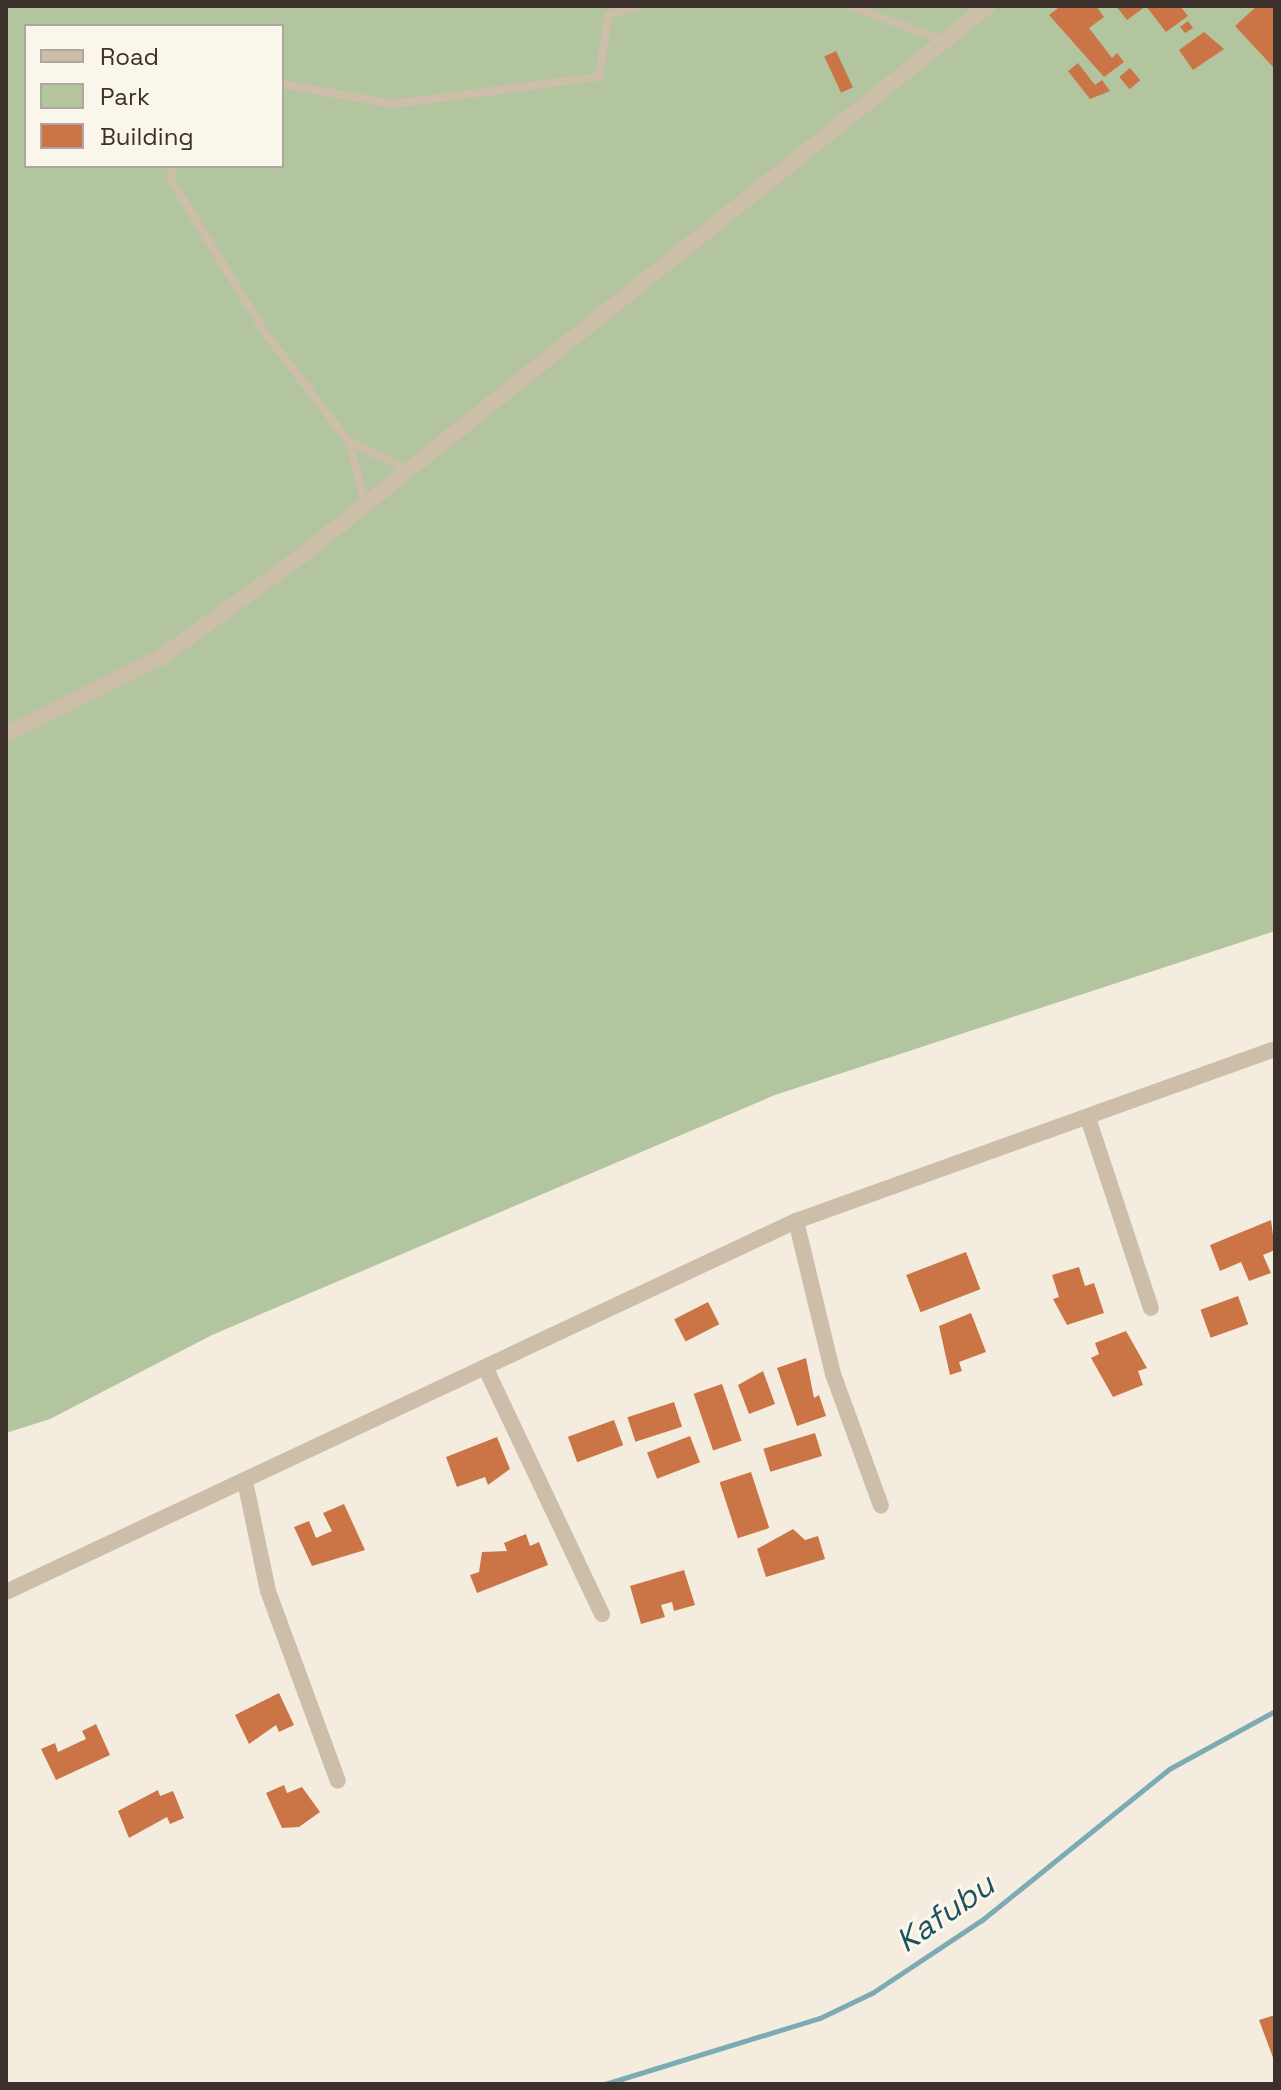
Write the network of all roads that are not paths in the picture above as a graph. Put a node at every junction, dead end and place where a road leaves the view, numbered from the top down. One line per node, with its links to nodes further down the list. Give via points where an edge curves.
1 (637, 6): 5 (lane, via 608,15 599,77 587,80 393,104)
2 (851, 6): 4 (lane)
3 (988, 6): 4 (street)
4 (942, 40): 8 (street)
5 (284, 84)
6 (172, 168): 7 (lane, via 171,180 266,334)
7 (349, 442): 8 (lane); 9 (lane)
8 (407, 469): 9 (street)
9 (365, 503): 10 (street, via 160,658)
10 (8, 727)
11 (1275, 1049): 12 (street)
12 (1088, 1118): 13 (street); 14 (street)
13 (796, 1221): 15 (street); 17 (street, via 833,1374)
14 (1151, 1308)
15 (487, 1371): 16 (street); 19 (street)
16 (245, 1481): 18 (street); 20 (street, via 268,1591)
17 (881, 1506)
18 (6, 1592)
19 (602, 1614)
20 (338, 1781)

